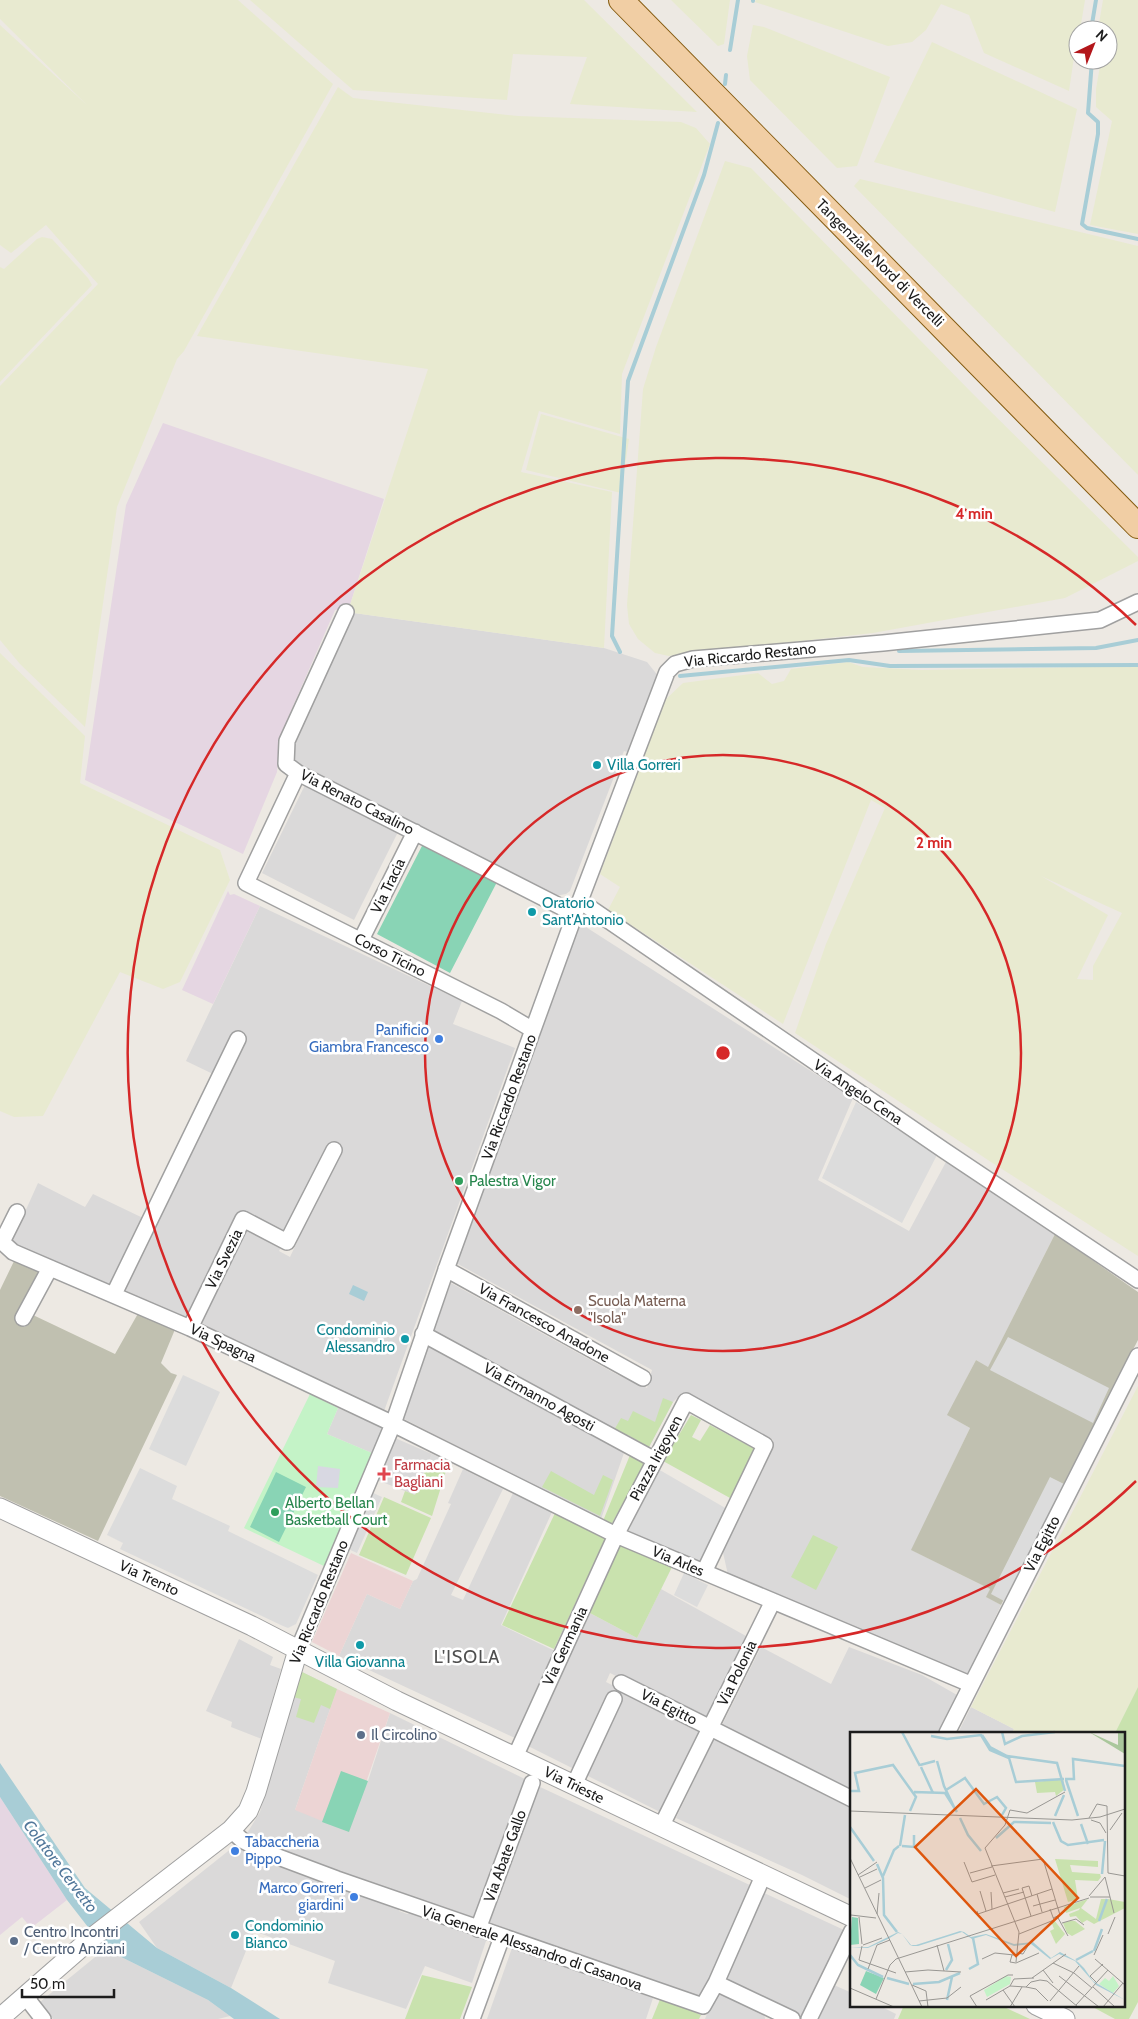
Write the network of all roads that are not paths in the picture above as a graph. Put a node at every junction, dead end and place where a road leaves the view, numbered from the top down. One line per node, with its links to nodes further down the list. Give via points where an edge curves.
1 (621, 0): 2 (main road, Tangenziale Nord di Vercelli)
2 (1138, 526)
3 (1138, 602): 7 (street, Via Riccardo Restano, via 1100,620 693,659 675,664 667,672)
4 (346, 612): 5 (street, Via Renato Casalino, via 287,741 286,764)
5 (298, 773): 6 (street, Via Renato Casalino); 8 (street, Corso Ticino, via 246,883)
6 (415, 832): 7 (street, Via Renato Casalino); 8 (street, Via Tracia)
7 (577, 907): 9 (street, Via Riccardo Restano); 15 (street, Via Angelo Cena)
8 (361, 940): 9 (street, Corso Ticino)
9 (533, 1030): 14 (street, Via Riccardo Restano)
10 (238, 1039): 16 (street)
11 (334, 1150): 18 (street, Via Svezia, via 287,1242 243,1219)
12 (17, 1212): 13 (street, Via Spagna, via 2,1242 13,1252)
13 (50, 1268): 16 (street, Via Spagna); 17 (street)
14 (446, 1269): 19 (street, Via Riccardo Restano); 21 (street, Via Francesco Anadone)
15 (1138, 1280)
16 (114, 1294): 18 (street, Via Spagna)
17 (23, 1318)
18 (190, 1328): 22 (street, Via Spagna)
19 (423, 1334): 22 (street, Via Riccardo Restano); 23 (street, Via Ermanno Agosti)
20 (1138, 1356): 30 (street, Via Egitto)
21 (643, 1378)
22 (393, 1424): 25 (street, Via Arles); 28 (street, Via Riccardo Restano)
23 (654, 1460): 25 (street, Piazza Irigoyen); 26 (street, Piazza Irigoyen, via 686,1401 765,1445)
24 (0, 1508): 28 (street, Via Trento)
25 (616, 1535): 26 (street, Via Arles); 34 (street, Via Germania)
26 (704, 1572): 27 (street, Via Arles)
27 (773, 1601): 30 (street, Via Arles); 32 (street, Via Polonia)
28 (298, 1650): 34 (street, Via Trieste); 39 (street, Via Riccardo Restano, via 256,1792 248,1811)
29 (621, 1683): 32 (street, Via Egitto)
30 (970, 1684): 33 (street, Via Egitto)
31 (614, 1699): 36 (street)
32 (710, 1728): 37 (street, Via Egitto); 38 (street, Via Polonia)
33 (947, 1732)
34 (515, 1757): 36 (street, Via Trieste)
35 (532, 1782): 42 (street, Via Abate Gallo)
36 (574, 1785): 38 (street, Via Trieste)
37 (850, 1798)
38 (661, 1827): 40 (street, Via Trieste)
39 (231, 1830): 42 (street, Via Generale Alessandro di Casanova, via 264,1852); 46 (street, Via Riccardo Restano, via 94,1936)
40 (763, 1876): 41 (street, Via Trieste); 45 (street, Via Generale Alessandro di Casanova)
41 (850, 1916)
42 (478, 1929): 44 (street, Via Generale Alessandro di Casanova)
43 (850, 1935): 53 (street)
44 (502, 1936): 45 (street, Via Generale Alessandro di Casanova, via 695,2005 703,2006); 51 (street)
45 (716, 1982): 48 (street)
46 (25, 1996): 49 (street, Via Riccardo Restano); 50 (street)
47 (1038, 2006): 54 (street)
48 (766, 2013): 52 (street)
49 (0, 2018)
50 (43, 2019)
51 (472, 2019)
52 (792, 2019)
53 (809, 2019)
54 (1065, 2019)

